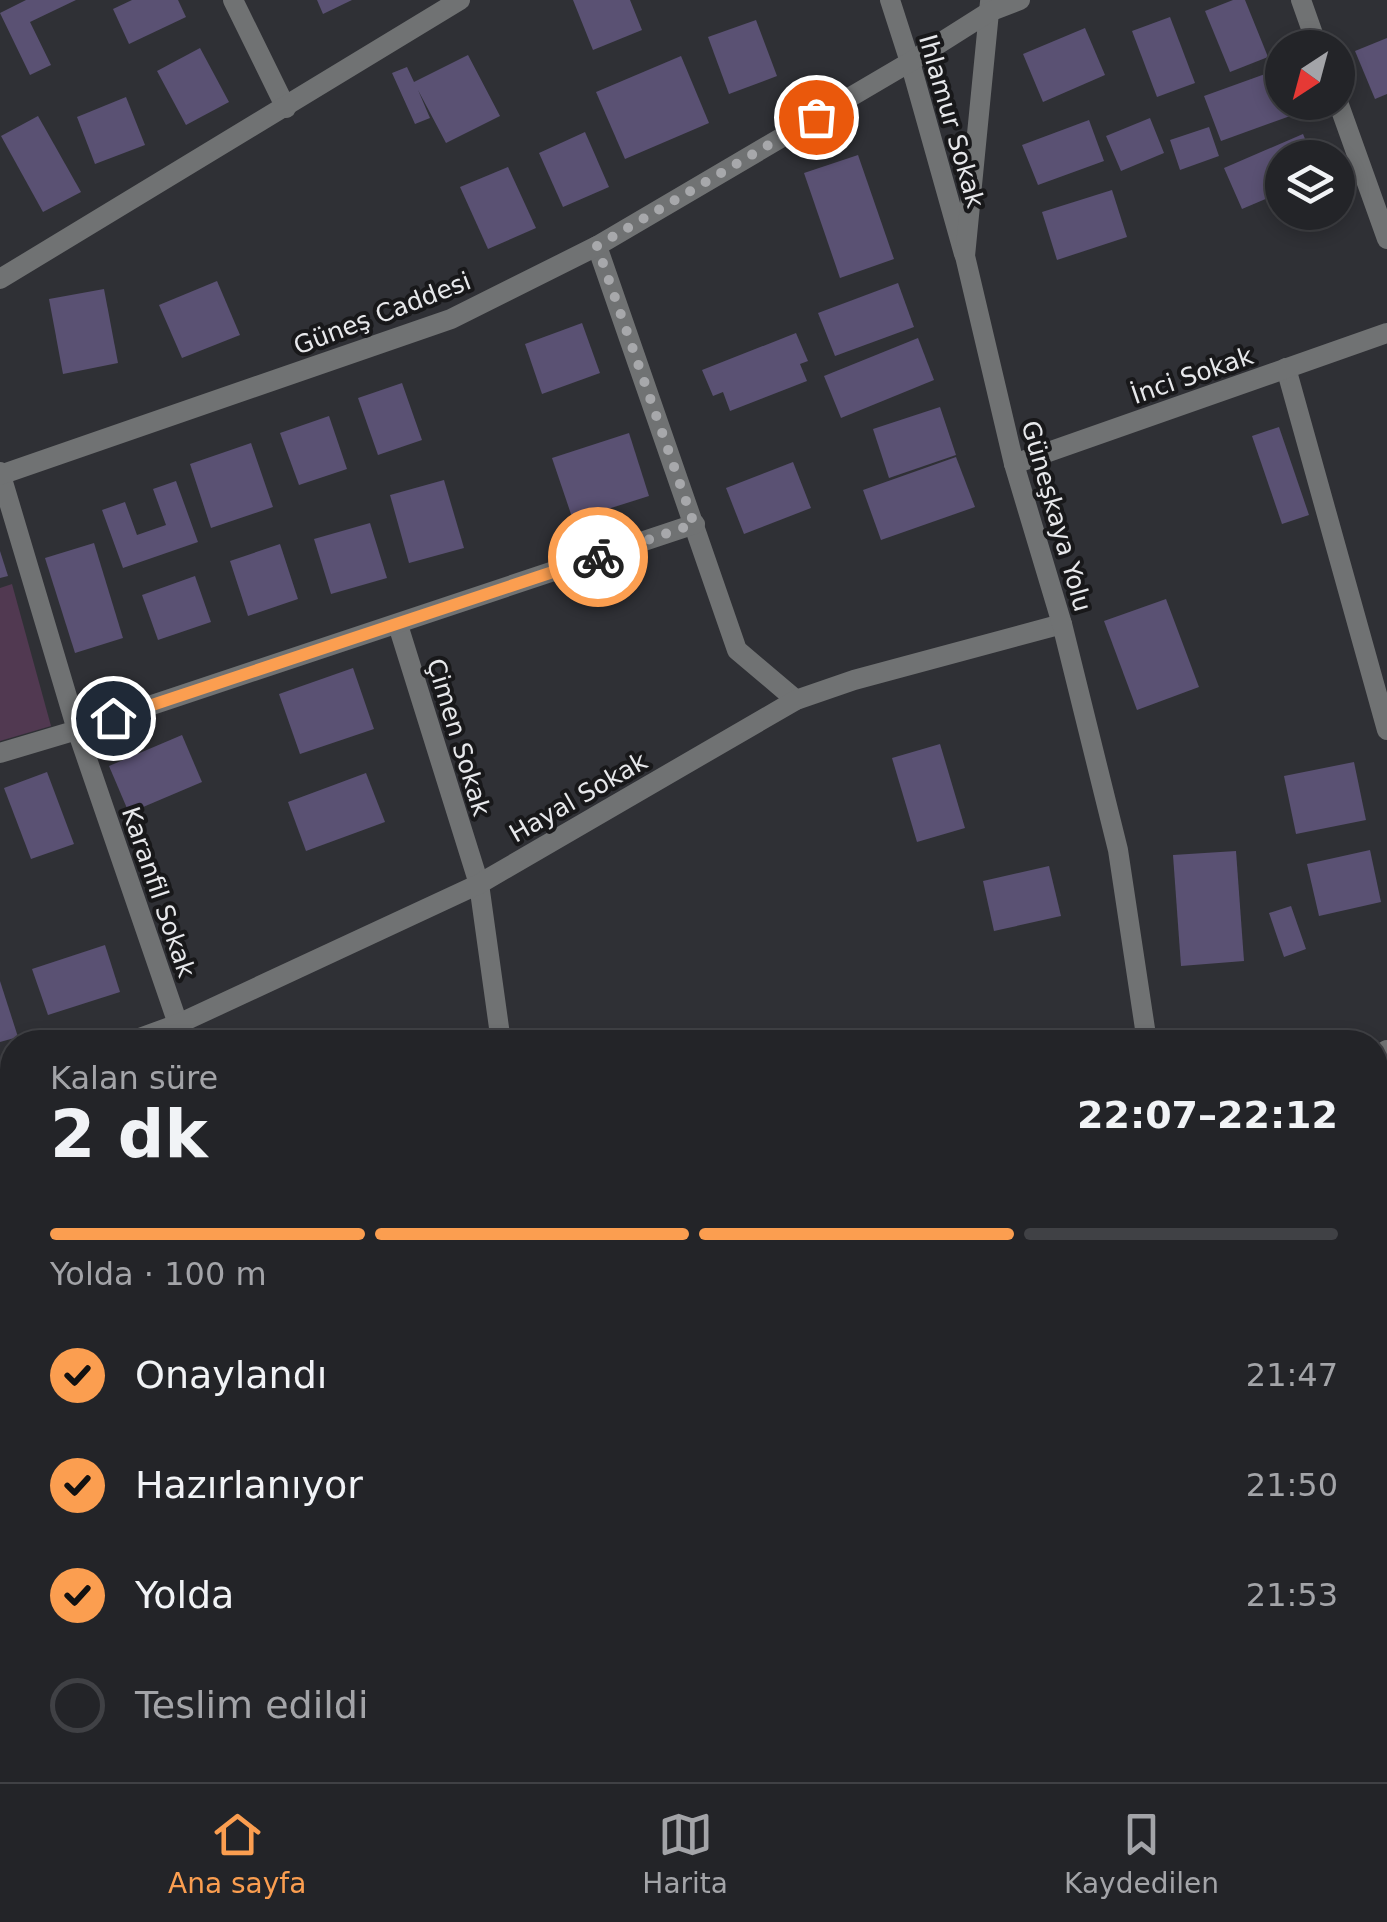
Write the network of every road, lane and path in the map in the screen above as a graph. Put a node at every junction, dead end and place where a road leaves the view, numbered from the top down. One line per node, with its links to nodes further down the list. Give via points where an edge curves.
1 (232, 0): 9 (street)
2 (460, 0): 9 (street)
3 (890, 0): 8 (street, Ihlamur Sokak)
4 (1020, 0): 6 (street, Güneş Caddesi)
5 (1300, 0): 7 (street)
6 (989, 6): 8 (street, Güneş Caddesi); 13 (street, Güneşkaya Yolu)
7 (1311, 30)
8 (910, 62): 12 (street, Güneş Caddesi); 13 (street, Ihlamur Sokak)
9 (286, 108): 14 (street)
10 (1344, 120): 11 (street)
11 (1387, 238)
12 (597, 246): 18 (street, Güneş Caddesi, via 451,318); 19 (street)
13 (965, 256): 17 (street, Güneşkaya Yolu)
14 (0, 279)
15 (1387, 333): 16 (street, İnci Sokak)
16 (1286, 368): 17 (street, İnci Sokak); 24 (street)
17 (1014, 464): 21 (street, Güneşkaya Yolu)
18 (0, 474): 23 (street, Karanfil Sokak)
19 (694, 524): 20 (street); 22 (street, via 736,650)
20 (398, 624): 23 (street); 26 (street, Çimen Sokak)
21 (1062, 624): 22 (street, Hayal Sokak); 30 (street, Güneşkaya Yolu, via 1118,850)
22 (796, 700): 26 (street, Hayal Sokak)
23 (78, 730): 25 (street); 27 (street, Karanfil Sokak)
24 (1387, 730)
25 (0, 753)
26 (478, 884): 28 (street, Hayal Sokak); 29 (street, Çimen Sokak)
27 (179, 1030)
28 (188, 1030)
29 (499, 1030)
30 (1144, 1030)

